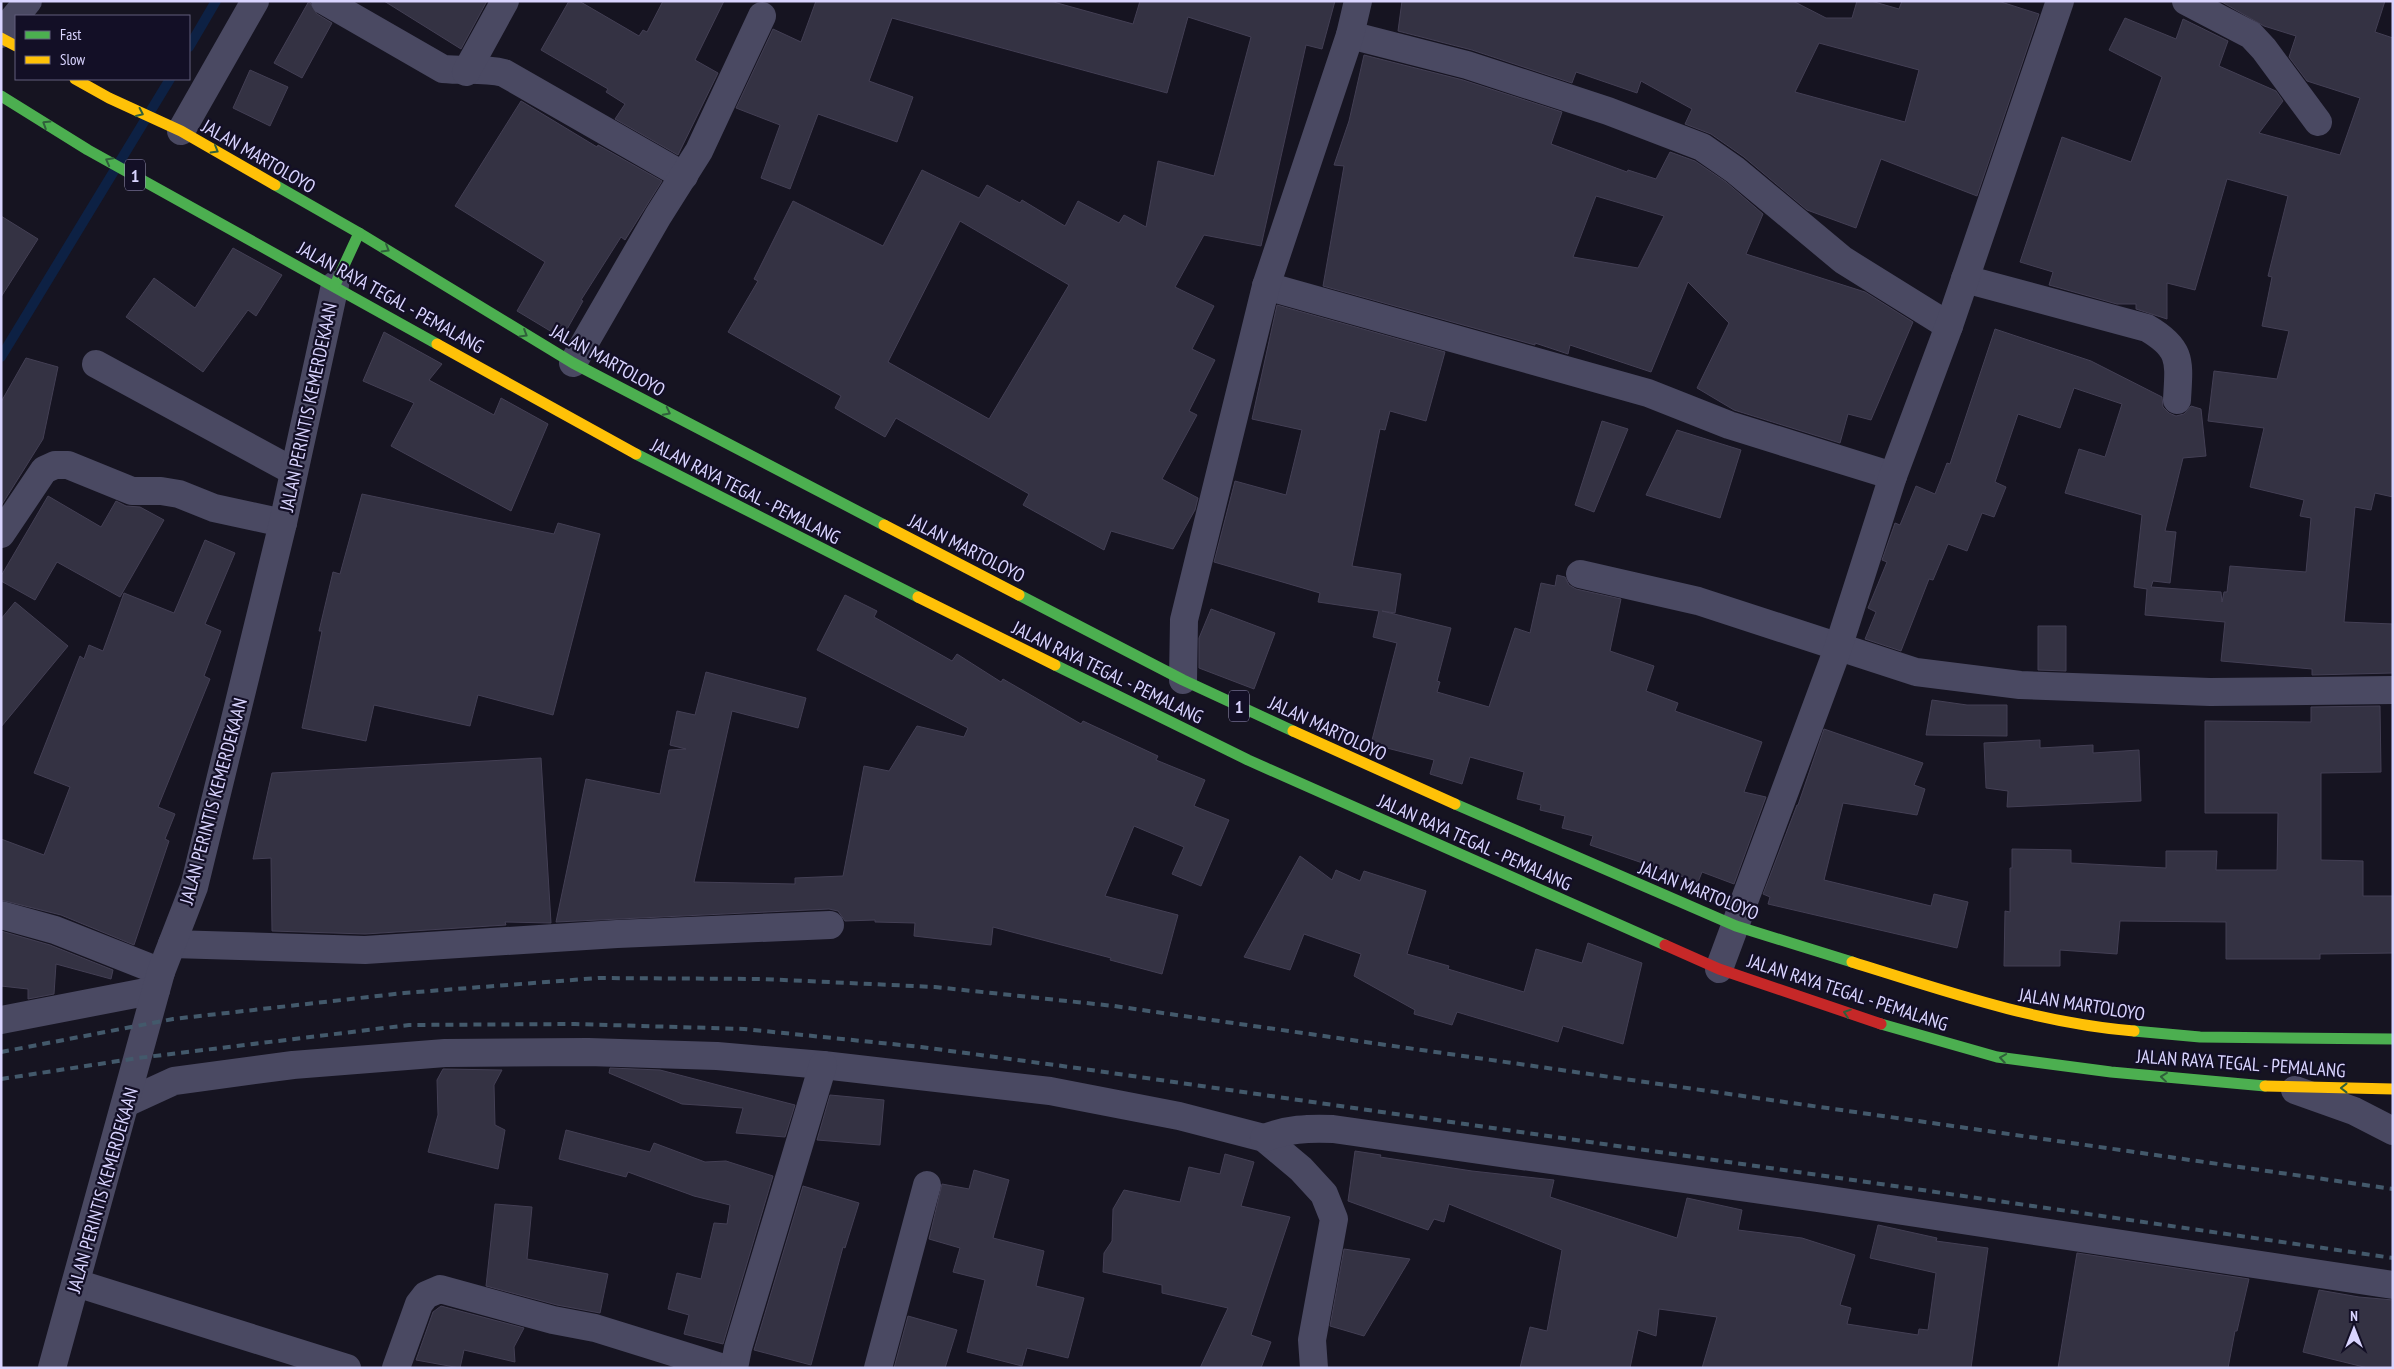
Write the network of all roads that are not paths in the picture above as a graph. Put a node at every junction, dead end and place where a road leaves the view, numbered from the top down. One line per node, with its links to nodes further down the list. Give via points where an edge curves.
1 (28, 1): 8 (street)
2 (255, 1): 19 (street)
3 (325, 1): 15 (street, via 443,69)
4 (505, 1): 15 (street)
5 (1358, 1): 12 (street)
6 (2060, 1): 22 (street)
7 (2186, 1): 18 (street, via 2251,35)
8 (17, 15)
9 (762, 16): 20 (street, via 699,151)
10 (15, 17): 11 (street)
11 (1, 34)
12 (1350, 35): 24 (street); 25 (street, via 1468,65 1608,111 1702,147 1735,170 1843,260)
13 (1, 38): 14 (highway)
14 (15, 45)
15 (466, 72): 20 (street, via 490,69 504,73)
16 (77, 80): 19 (highway, 1, one-way to 19)
17 (1, 96): 23 (highway, JALAN RAYA TEGAL - PEMALANG / 1, one-way to 17, via 88,150)
18 (2318, 122)
19 (177, 129): 21 (highway, JALAN MARTOLOYO / 1, one-way to 21)
20 (684, 176): 26 (street)
21 (359, 233): 23 (highway); 26 (highway, JALAN MARTOLOYO / 1, one-way to 26)
22 (1965, 279): 25 (street); 28 (street, via 2147,328 2164,338 2175,352 2179,367)
23 (335, 285): 29 (street, JALAN PERINTIS KEMERDEKAAN); 41 (highway, JALAN RAYA TEGAL - PEMALANG / 1, via 657,466 889,583 1248,760)
24 (1266, 286): 30 (street, via 1648,394 1729,425); 35 (street, via 1184,620)
25 (1949, 326): 30 (street)
26 (572, 363): 35 (highway, JALAN MARTOLOYO / 1, one-way to 35)
27 (96, 364): 29 (street)
28 (2177, 400)
29 (293, 471): 31 (street, JALAN PERINTIS KEMERDEKAAN)
30 (1893, 476): 34 (street)
31 (283, 523): 32 (street, via 214,508 178,494 132,491 68,465 55,465 44,470); 40 (street, JALAN PERINTIS KEMERDEKAAN, via 194,887)
32 (1, 534)
33 (1580, 574): 34 (street, via 1698,601)
34 (1838, 648): 36 (street, via 1916,672 2020,685 2210,692); 39 (street)
35 (1183, 680): 39 (highway, JALAN MARTOLOYO / 1, via 1376,770)
36 (2393, 690)
37 (1, 915): 42 (street, via 55,930)
38 (830, 925): 40 (street, via 616,934 365,950)
39 (1736, 926): 41 (street); 44 (highway, JALAN MARTOLOYO / 1, via 2007,1010 2109,1029 2200,1041)
40 (172, 944): 42 (street, JALAN PERINTIS KEMERDEKAAN)
41 (1719, 969): 46 (highway, JALAN RAYA TEGAL - PEMALANG / 1, one-way to 41, via 1997,1057 1862,1019)
42 (158, 981): 43 (street); 48 (street, JALAN PERINTIS KEMERDEKAAN)
43 (1, 1020)
44 (2393, 1039)
45 (823, 1065): 48 (street, via 717,1056 588,1052 444,1053 293,1065 174,1081); 50 (street, via 1050,1091 1179,1116); 58 (street)
46 (2289, 1088): 47 (highway, JALAN RAYA TEGAL - PEMALANG / 1, one-way to 46); 49 (street, via 2354,1111)
47 (2393, 1089)
48 (126, 1104): 52 (street, JALAN PERINTIS KEMERDEKAAN)
49 (2393, 1131)
50 (1264, 1138): 53 (street, via 1304,1127 1333,1129); 60 (street, via 1324,1194 1334,1219 1312,1340)
51 (927, 1185): 59 (street)
52 (76, 1283): 54 (street, JALAN PERINTIS KEMERDEKAAN); 55 (street)
53 (2393, 1285)
54 (52, 1368)
55 (347, 1368)
56 (396, 1368): 57 (street, via 419,1304 426,1295 440,1289 552,1320 595,1328)
57 (724, 1368)
58 (734, 1368)
59 (878, 1368)
60 (1314, 1368)

